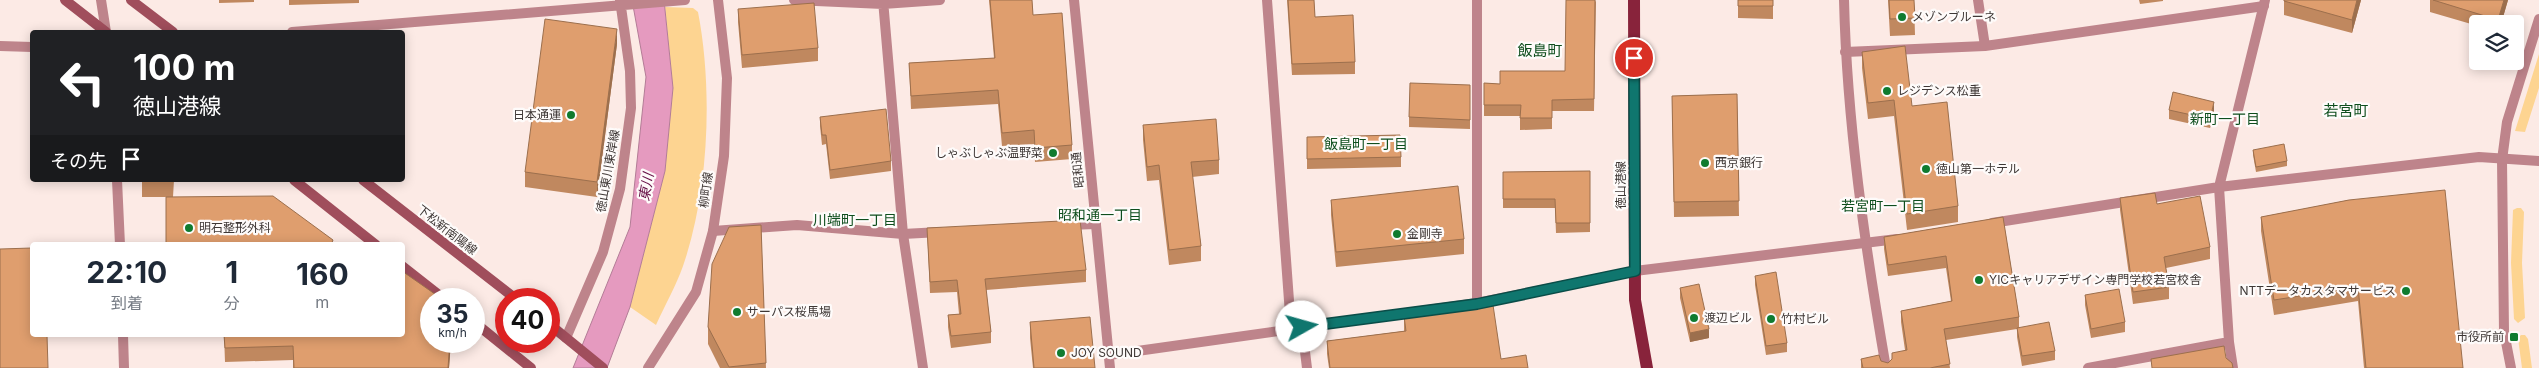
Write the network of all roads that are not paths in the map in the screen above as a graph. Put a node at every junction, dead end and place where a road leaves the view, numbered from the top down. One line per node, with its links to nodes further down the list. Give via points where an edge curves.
1 (65, 0): 19 (main road)
2 (101, 0): 20 (street)
3 (131, 0): 21 (main road)
4 (685, 0): 14 (street)
5 (718, 0): 36 (street, 柳町線, via 727,78 724,156)
6 (794, 0): 16 (street)
7 (940, 0): 16 (street)
8 (1074, 0): 33 (street, 昭和通)
9 (1267, 0): 49 (street)
10 (1478, 0): 47 (street)
11 (1634, 0): 44 (main road, 徳山港線)
12 (1844, 0): 26 (street)
13 (1978, 0): 25 (street)
14 (679, 1): 15 (street)
15 (621, 2): 22 (street); 53 (street, 徳山東川東岸線, via 631,108 620,189 604,252)
16 (883, 2): 38 (street)
17 (2264, 3): 25 (street); 32 (street)
18 (2539, 20): 27 (street, via 2507,122)
19 (103, 30)
20 (106, 30)
21 (170, 30)
22 (314, 30)
23 (0, 46): 24 (street)
24 (30, 46)
25 (1985, 46): 26 (street)
26 (1846, 52): 42 (street)
27 (2502, 160): 28 (street); 32 (street, via 2479,157); 67 (street, via 2504,332)
28 (2539, 162)
29 (117, 182): 40 (street)
30 (297, 182): 41 (main road)
31 (366, 182): 46 (main road, 下松新南陽線)
32 (2219, 187): 34 (street); 54 (street)
33 (1096, 224): 35 (street); 55 (street, 昭和通)
34 (1982, 225)
35 (1057, 226)
36 (713, 231): 38 (street, via 797,225); 59 (street, 柳町線, via 696,292)
37 (951, 232): 38 (street)
38 (903, 234): 60 (street)
39 (1904, 238): 42 (street)
40 (120, 242)
41 (372, 242)
42 (1864, 244): 44 (street); 64 (street)
43 (405, 268): 45 (main road)
44 (1635, 271): 47 (street); 63 (main road, 徳山港線, via 1635,300)
45 (430, 288)
46 (502, 288)
47 (1477, 304): 48 (street)
48 (1302, 327): 49 (street); 62 (street)
49 (1291, 328): 55 (street)
50 (485, 331): 57 (main road)
51 (560, 333): 53 (main road)
52 (122, 337): 56 (street)
53 (566, 338): 58 (main road)
54 (2229, 342): 65 (street); 66 (street)
55 (1109, 355): 61 (street, 昭和通)
56 (124, 368)
57 (531, 368)
58 (603, 368)
59 (648, 368)
60 (923, 368)
61 (1110, 368)
62 (1307, 368)
63 (1647, 368)
64 (1886, 368)
65 (2088, 368)
66 (2233, 368)
67 (2511, 368)

